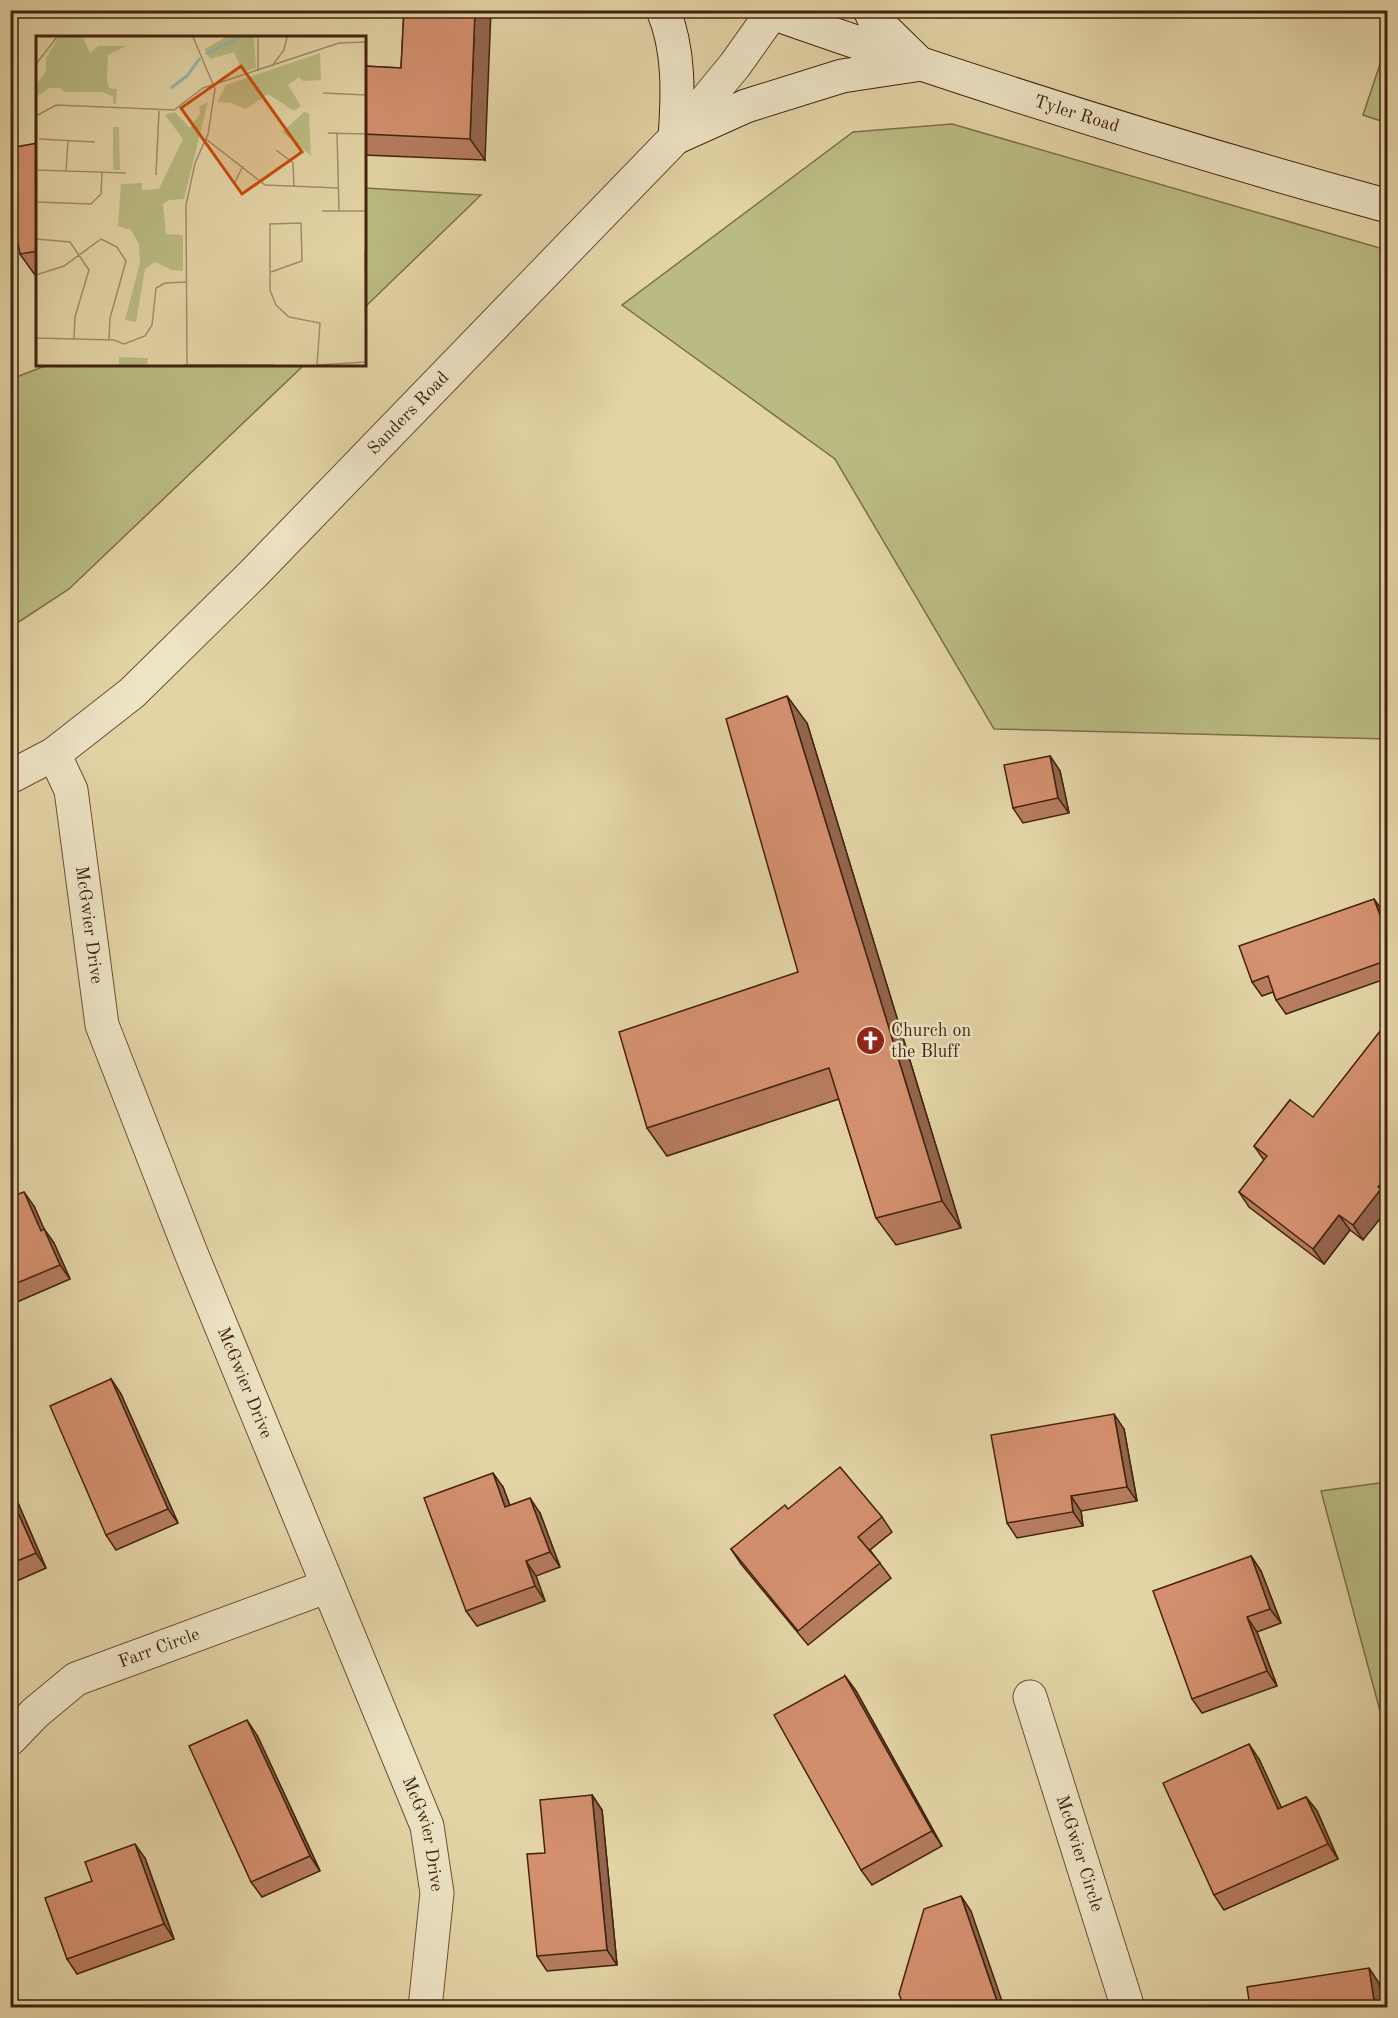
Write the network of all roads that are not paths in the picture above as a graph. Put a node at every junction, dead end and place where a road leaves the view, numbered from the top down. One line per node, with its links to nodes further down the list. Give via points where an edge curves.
1 (663, 10): 5 (street, via 670,28 678,97)
2 (870, 10): 4 (street)
3 (770, 11): 4 (street, Tyler Road); 5 (street, Sanders Road, via 735,65)
4 (920, 64): 5 (street, via 842,76 747,106); 6 (street, Tyler Road, via 1277,176)
5 (675, 138): 7 (street, Sanders Road, via 246,581 132,693)
6 (1388, 206)
7 (54, 754): 8 (street, Sanders Road); 9 (street, McGwier Drive, via 71,790 102,1025)
8 (10, 777)
9 (328, 1586): 11 (street, Farr Circle, via 76,1679); 12 (street, McGwier Drive, via 427,1826 437,1893)
10 (1030, 1697): 13 (street, McGwier Circle)
11 (10, 1739)
12 (425, 2007)
13 (1128, 2007)

